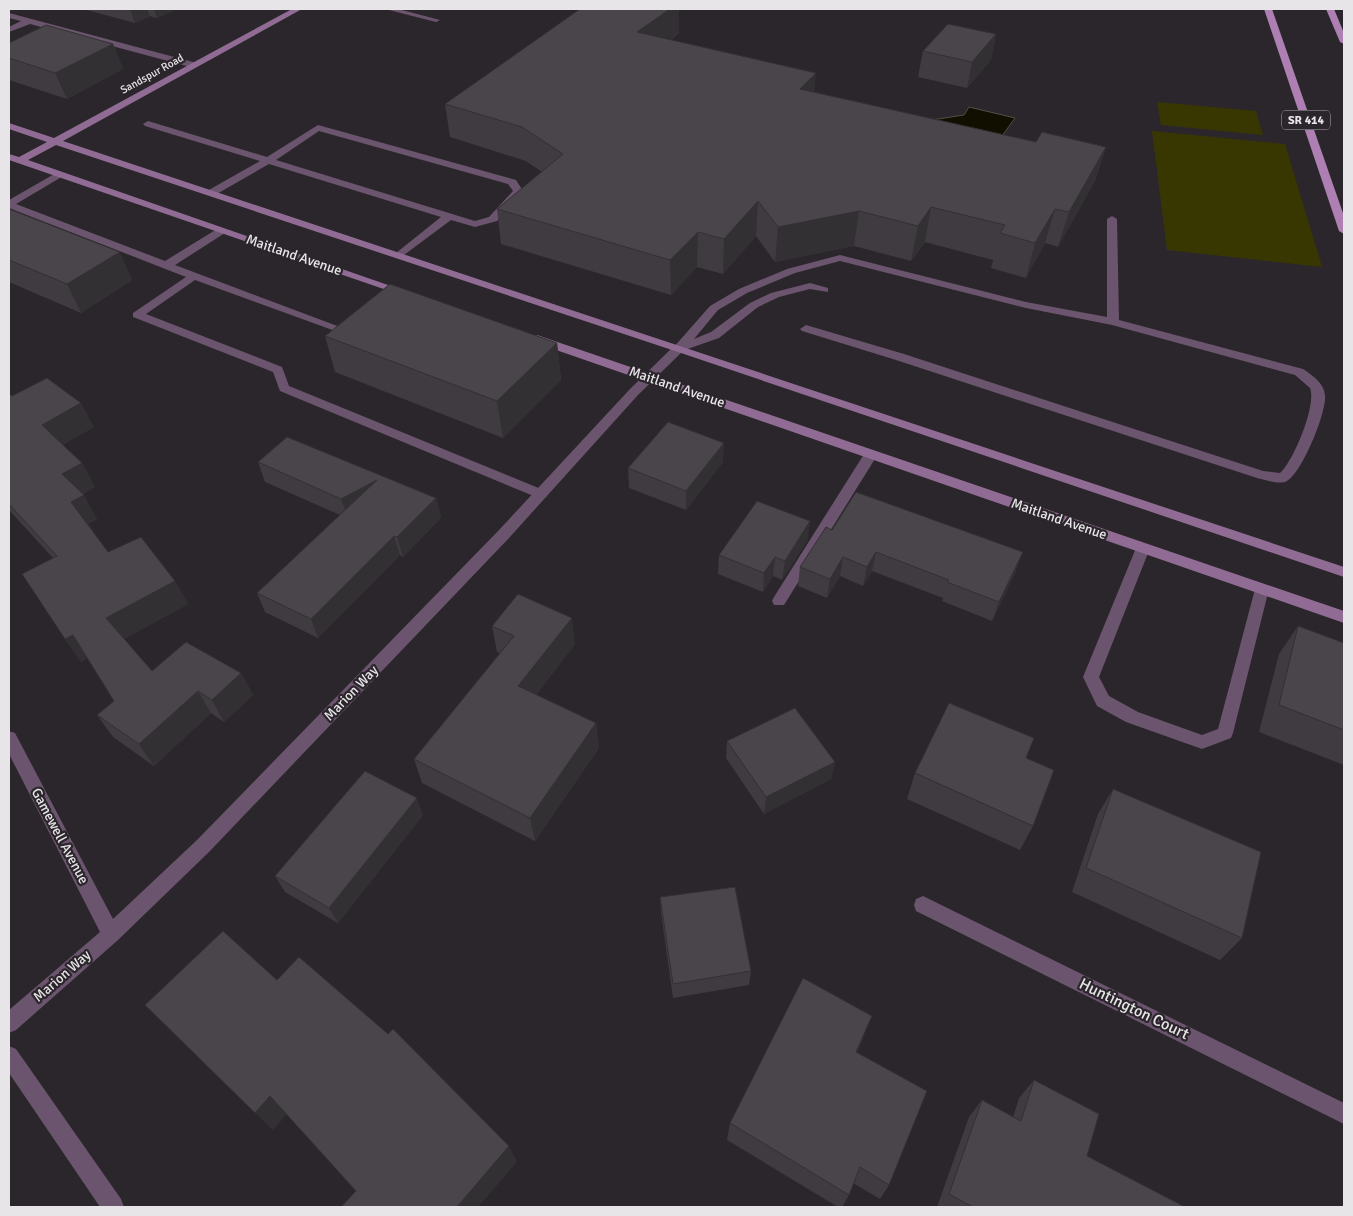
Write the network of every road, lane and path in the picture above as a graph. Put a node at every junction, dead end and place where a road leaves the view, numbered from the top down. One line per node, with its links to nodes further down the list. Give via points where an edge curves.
1 (298, 9): 12 (main road, Sandspur Road)
2 (389, 9): 6 (street)
3 (1268, 9): 24 (main road, SR 414)
4 (1330, 9): 11 (main road)
5 (9, 16): 7 (street)
6 (436, 20)
7 (29, 21): 8 (street); 9 (street)
8 (9, 30)
9 (67, 32): 10 (street); 12 (street)
10 (46, 37)
11 (1344, 42)
12 (194, 65): 15 (main road, Sandspur Road)
13 (148, 124): 17 (street)
14 (9, 126): 15 (main road)
15 (55, 142): 16 (main road, Sandspur Road); 19 (main road)
16 (14, 159): 18 (main road, Maitland Avenue)
17 (269, 160): 19 (street); 21 (street); 21 (street, via 318,128 512,182 517,187 518,191 493,219 475,224)
18 (60, 175): 20 (street); 23 (main road, Maitland Avenue)
19 (211, 193): 25 (main road)
20 (9, 204): 26 (street)
21 (449, 216): 25 (street)
22 (1112, 219): 30 (street)
23 (221, 230): 26 (street); 29 (main road, Maitland Avenue)
24 (1344, 231)
25 (400, 255): 34 (main road)
26 (167, 265): 27 (street)
27 (194, 276): 32 (street); 37 (street, via 137,315 278,370 284,388)
28 (824, 290): 34 (street, via 810,286 775,295 754,305 715,335)
29 (420, 298)
30 (1113, 322): 31 (street, Marion Way, via 1299,372 1314,382 1319,396 1317,413 1293,468 1283,478 1262,475); 34 (street, Marion Way, via 1026,305 840,258 791,271 743,291 714,308)
31 (806, 329)
32 (342, 330)
33 (527, 336): 35 (main road, Maitland Avenue)
34 (679, 348): 35 (street, Marion Way); 39 (main road)
35 (649, 377): 36 (main road, Maitland Avenue); 37 (street, Marion Way)
36 (871, 454): 38 (main road, Maitland Avenue); 41 (street)
37 (541, 494): 45 (street, Marion Way, via 203,846)
38 (1143, 548): 40 (main road, Maitland Avenue); 40 (street, via 1091,677 1103,701 1132,717 1202,742 1225,733)
39 (1344, 572)
40 (1262, 589): 42 (main road, Maitland Avenue)
41 (779, 601)
42 (1344, 617)
43 (9, 738): 45 (street, Gamewell Avenue)
44 (923, 905): 48 (street, Huntington Court)
45 (111, 934): 46 (street, Marion Way)
46 (9, 1022)
47 (9, 1056): 49 (street)
48 (1344, 1114)
49 (113, 1207)

